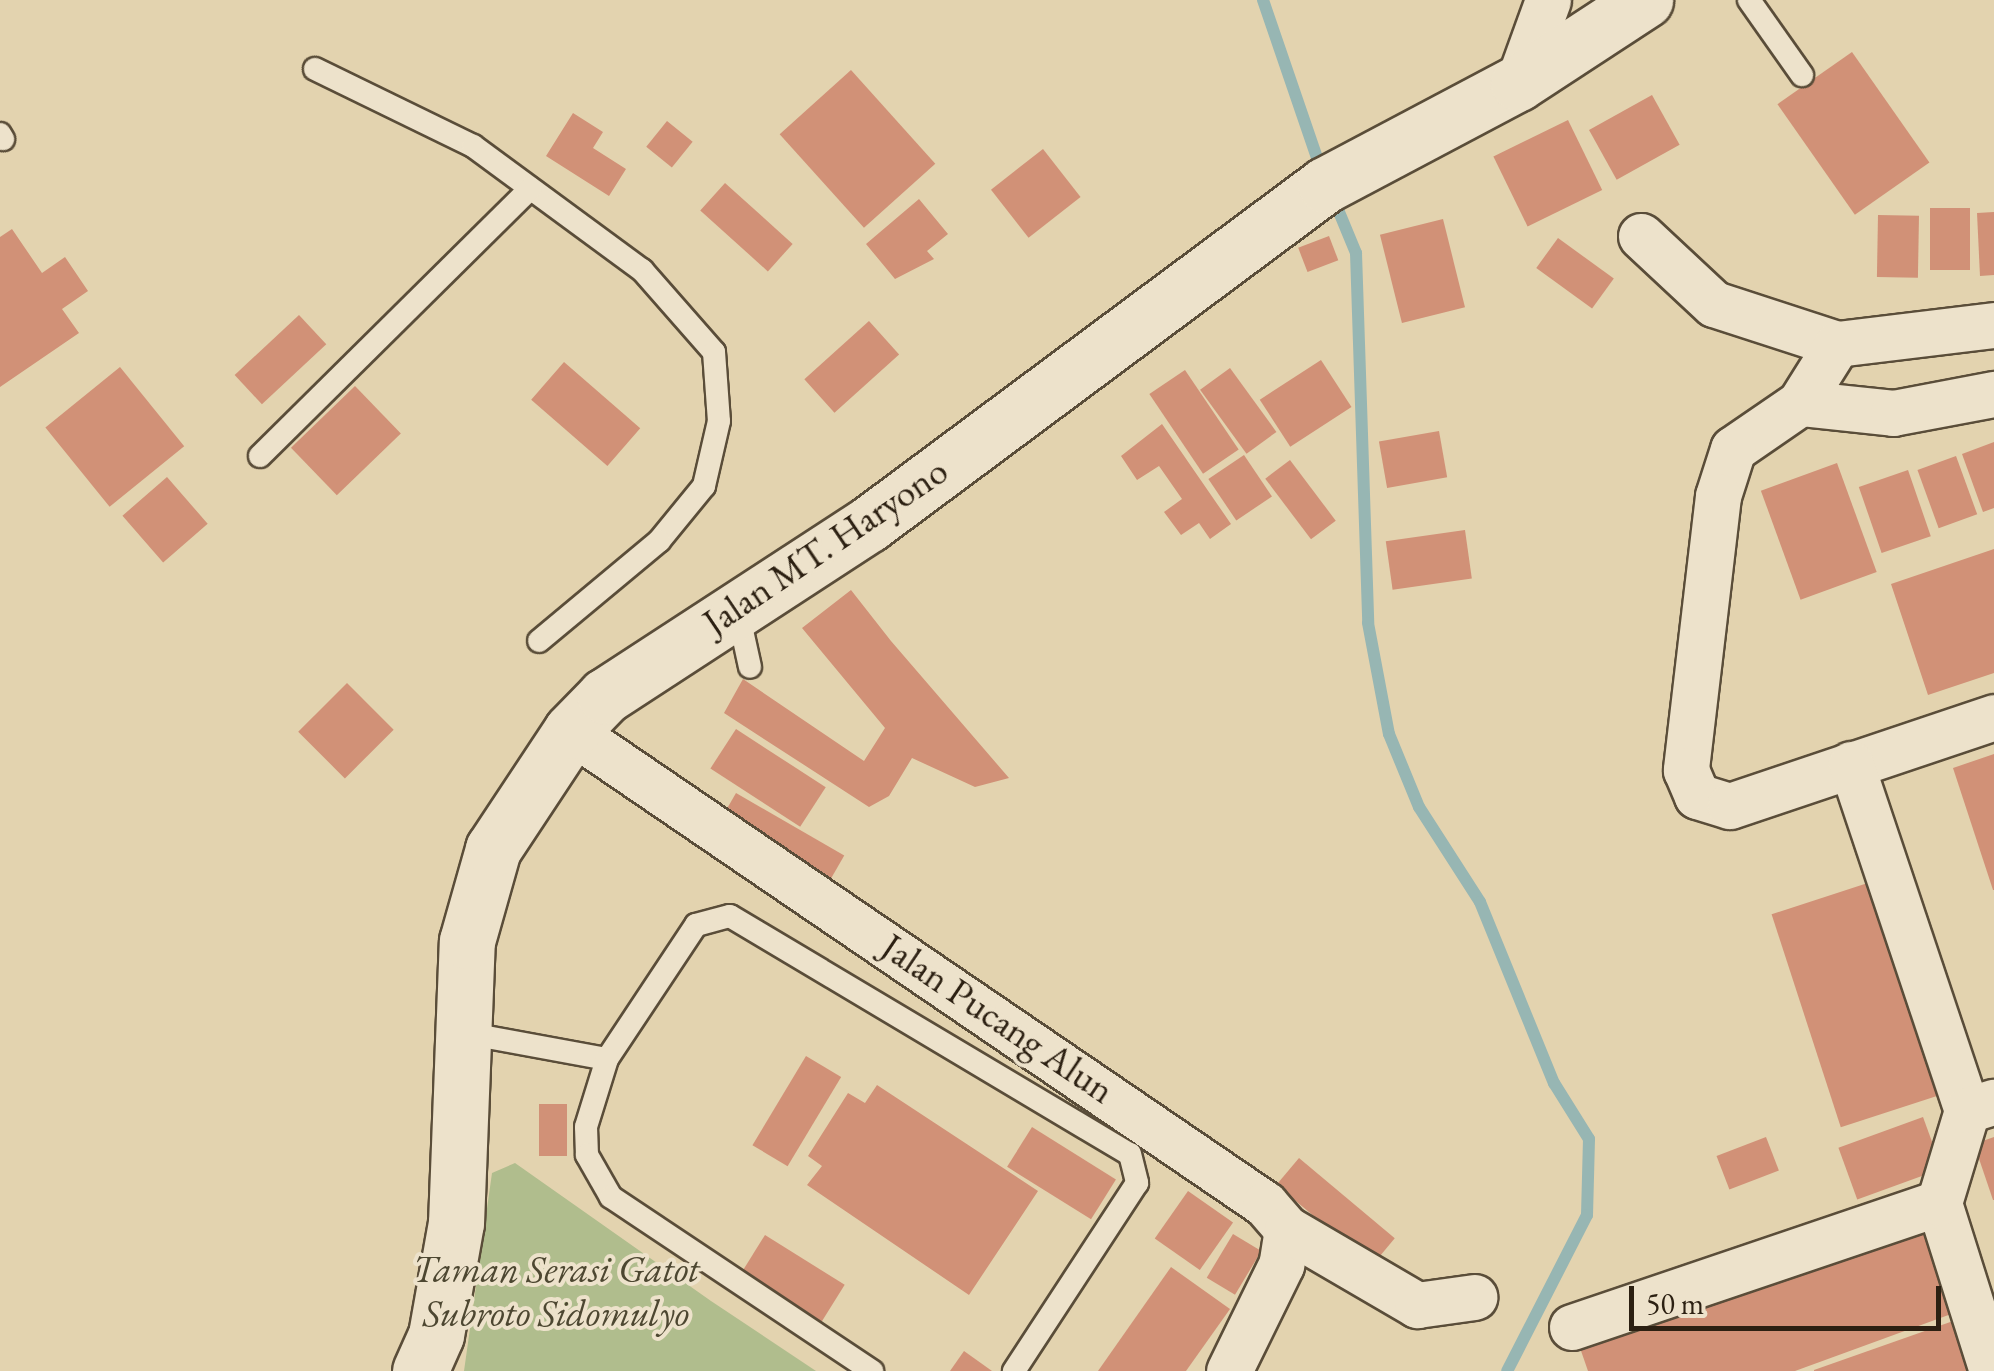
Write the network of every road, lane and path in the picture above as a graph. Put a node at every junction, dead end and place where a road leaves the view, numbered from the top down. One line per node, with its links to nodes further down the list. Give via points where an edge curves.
1 (1548, 0): 6 (street)
2 (1645, 0): 6 (street, Jalan MT. Haryono)
3 (1749, 0): 5 (lane)
4 (315, 69): 7 (lane, via 473,146)
5 (1802, 75)
6 (1518, 83): 14 (street, Jalan MT. Haryono, via 1325,185 869,524)
7 (530, 190): 13 (lane); 15 (lane, via 642,270 703,334 714,352 719,421 704,486 676,524)
8 (1641, 236): 10 (street, via 1714,304)
9 (1994, 324): 10 (street)
10 (1837, 344): 12 (street)
11 (1994, 394): 12 (street, via 1862,414)
12 (1800, 403): 19 (street, via 1736,445 1724,468 1686,770 1697,796 1719,808)
13 (260, 456)
14 (738, 610): 16 (lane); 18 (street, Jalan MT. Haryono, via 605,696)
15 (539, 641)
16 (750, 667)
17 (1994, 717): 19 (street)
18 (571, 731): 20 (street, Jalan MT. Haryono, via 494,849 468,941); 24 (street, Jalan Pucang Alun, via 1239,1182)
19 (1851, 764): 22 (street)
20 (464, 1032): 21 (lane); 27 (street, Jalan MT. Haryono, via 456,1223)
21 (607, 1059): 28 (lane, via 586,1128 587,1155 611,1198); 29 (lane, via 696,924 730,916 1130,1154 1137,1183)
22 (1981, 1106): 23 (street)
23 (1939, 1203): 26 (street); 31 (street)
24 (1288, 1228): 25 (street, Jalan Pucang Alun, via 1417,1306); 30 (street, via 1270,1298)
25 (1474, 1297)
26 (1572, 1328)
27 (425, 1370)
28 (872, 1371)
29 (1014, 1371)
30 (1228, 1371)
31 (1992, 1371)

